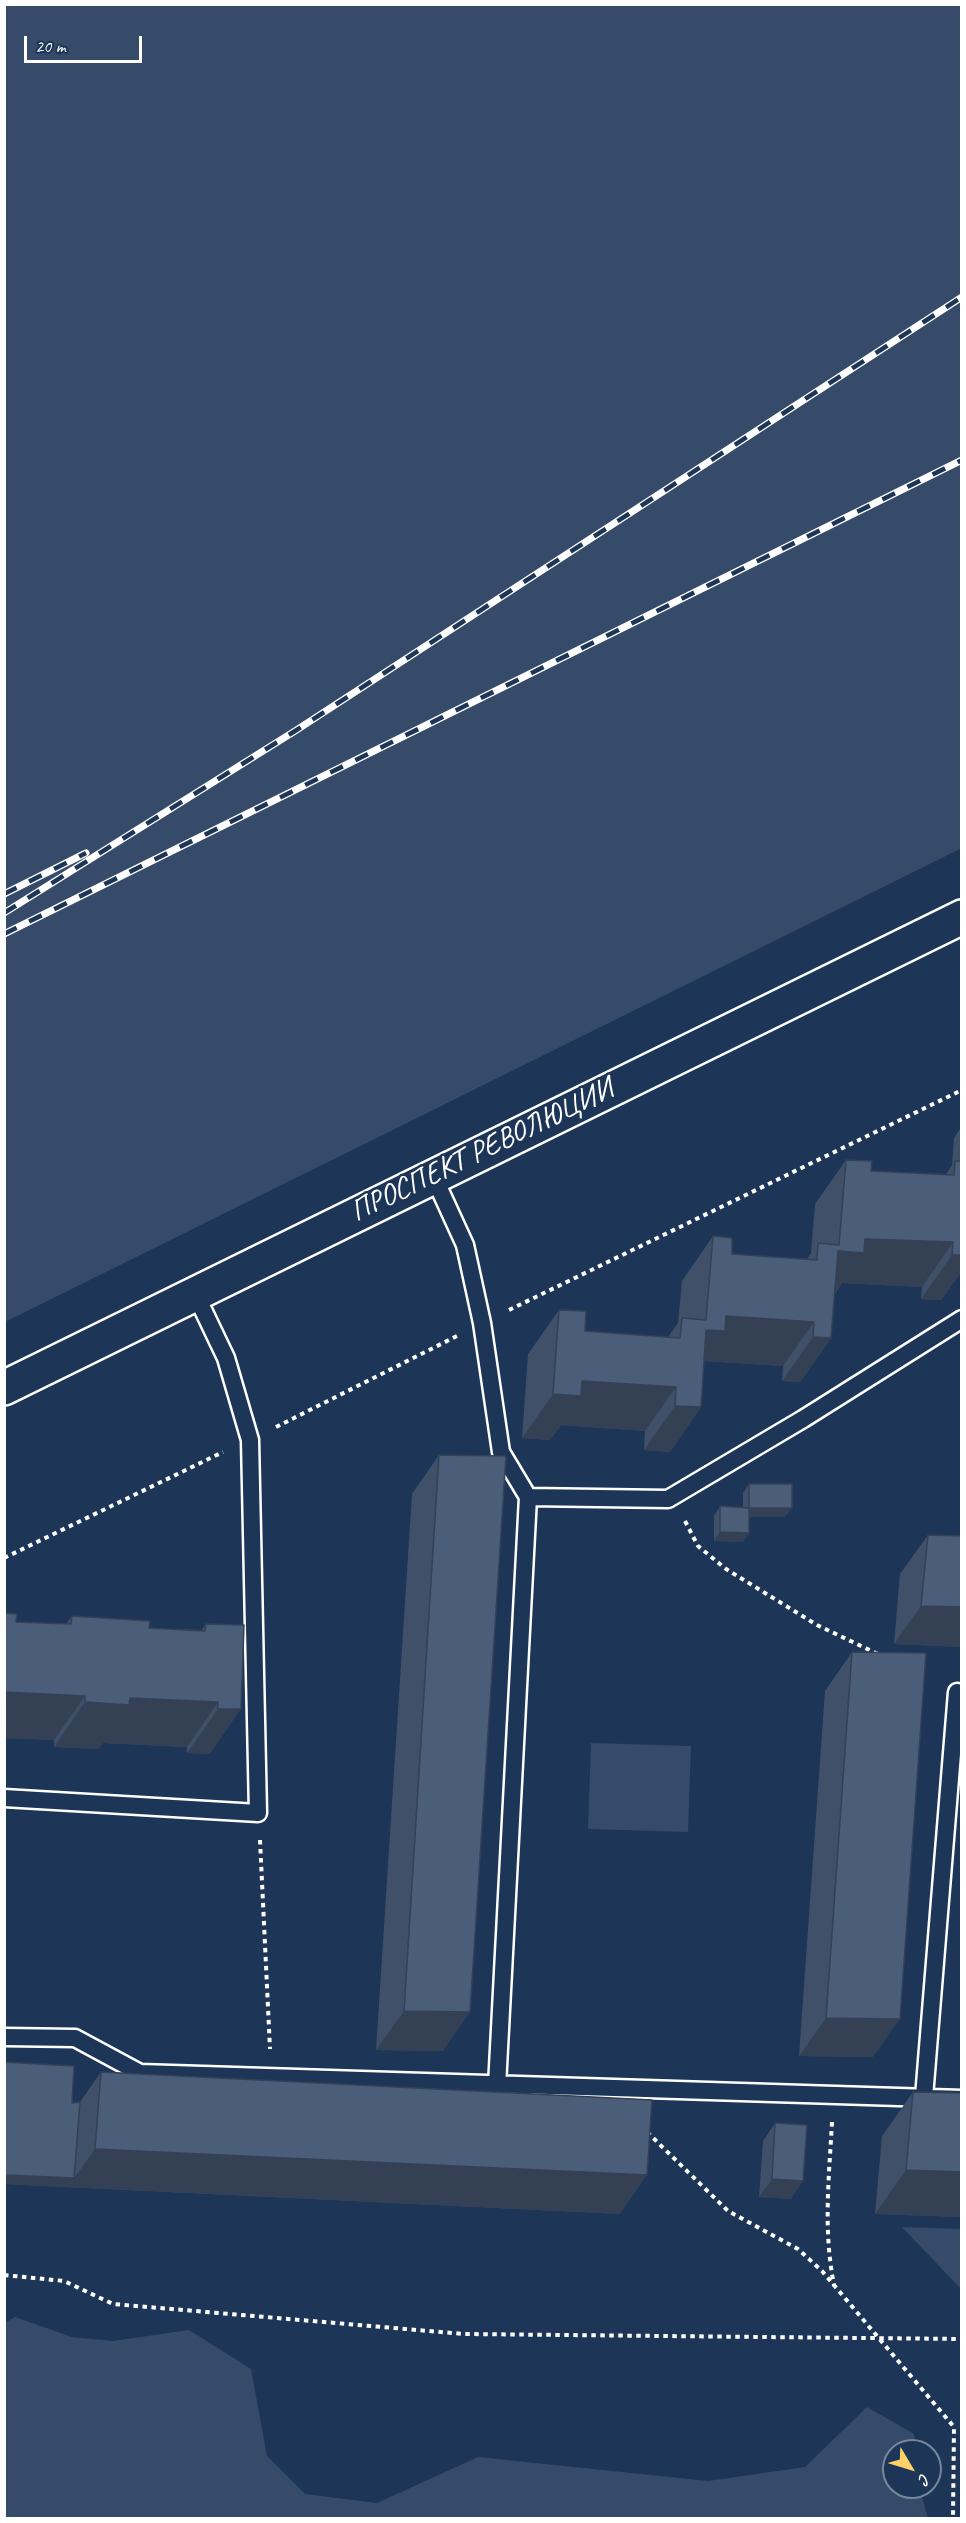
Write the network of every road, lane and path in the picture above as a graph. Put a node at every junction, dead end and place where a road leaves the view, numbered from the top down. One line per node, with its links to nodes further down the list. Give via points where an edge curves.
1 (962, 917): 2 (main road, ПРОСПЕКТ РЕВОЛЮЦИИ)
2 (433, 1175): 3 (main road, ПРОСПЕКТ РЕВОЛЮЦИИ); 6 (lane, via 465,1245 482,1323 501,1452)
3 (195, 1293): 5 (main road, ПРОСПЕКТ РЕВОЛЮЦИИ); 11 (lane, via 226,1358 250,1440)
4 (962, 1319): 7 (lane)
5 (4, 1388)
6 (528, 1497): 7 (lane); 14 (lane)
7 (668, 1499): 8 (path, via 683,1516 699,1546 726,1569 817,1624)
8 (882, 1656)
9 (962, 1693): 16 (lane, via 957,1692)
10 (4, 1798): 11 (lane)
11 (258, 1813): 13 (path)
12 (4, 2037): 13 (lane, via 75,2038 140,2073)
13 (271, 2078): 14 (lane)
14 (497, 2086): 15 (lane)
15 (834, 2095): 16 (lane); 20 (path, via 826,2222)
16 (924, 2097): 17 (lane)
17 (962, 2099)
18 (645, 2130): 20 (path, via 728,2211 798,2249)
19 (4, 2275): 21 (path, via 64,2281 113,2304 464,2334)
20 (835, 2289): 21 (path)
21 (879, 2338): 22 (path); 23 (path, via 954,2427)
22 (962, 2339)
23 (953, 2518)

